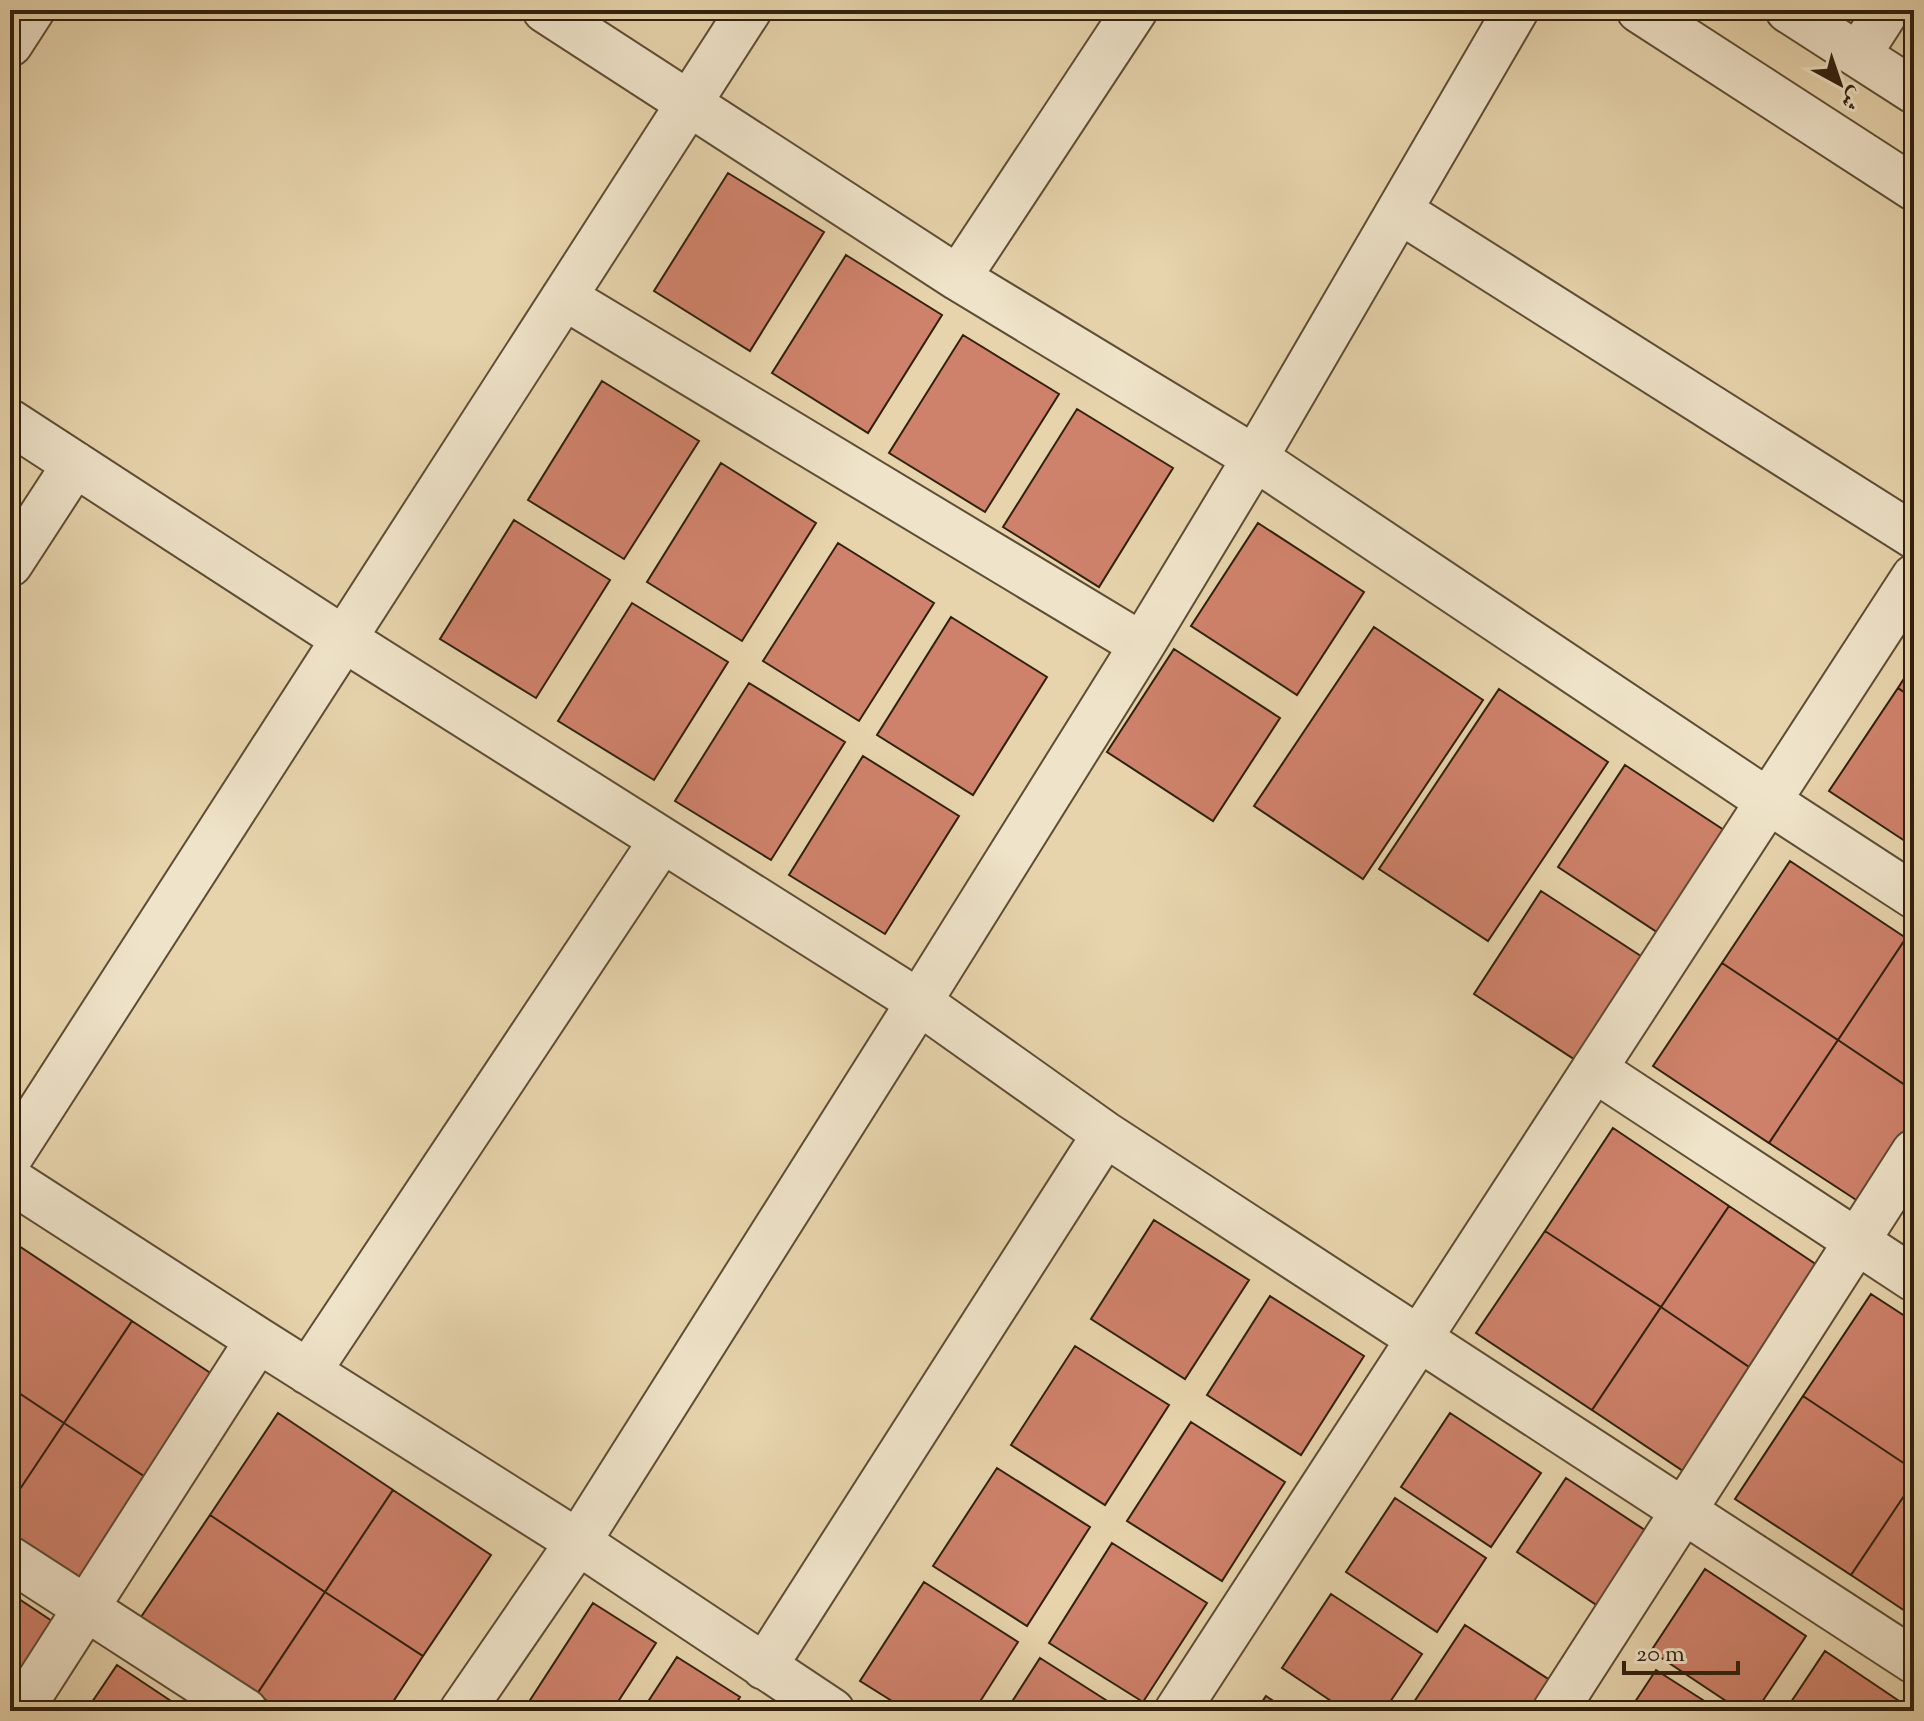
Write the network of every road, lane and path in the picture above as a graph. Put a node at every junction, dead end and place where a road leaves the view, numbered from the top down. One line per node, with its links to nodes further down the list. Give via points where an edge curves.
1 (32, 10): 9 (street)
2 (545, 10): 12 (street)
3 (749, 10): 12 (street)
4 (1135, 10): 15 (street)
5 (1516, 10): 14 (street)
6 (1639, 10): 13 (street)
7 (1788, 10): 10 (street)
8 (1887, 10): 10 (street)
9 (10, 44)
10 (1858, 55): 11 (street)
11 (1914, 91)
12 (689, 103): 15 (street); 16 (street)
13 (1914, 188)
14 (1400, 211): 18 (street); 20 (street)
15 (958, 278): 18 (street)
16 (564, 297): 23 (street); 24 (street)
17 (10, 422): 19 (street)
18 (1255, 458): 24 (street); 25 (street)
19 (75, 464): 21 (street); 23 (street)
20 (1914, 536)
21 (10, 564)
22 (1914, 577): 25 (street)
23 (344, 639): 26 (street); 32 (street)
24 (1142, 645): 28 (street)
25 (1768, 801): 27 (street); 29 (street)
26 (662, 840): 28 (street); 38 (street)
27 (1914, 896)
28 (919, 1002): 30 (street); 40 (street)
29 (1594, 1069): 34 (street); 36 (street)
30 (1105, 1134): 36 (street); 44 (street)
31 (1914, 1152): 34 (street)
32 (10, 1157)
33 (10, 1180): 37 (street)
34 (1857, 1241): 35 (street); 39 (street)
35 (1914, 1279)
36 (1419, 1339): 39 (street); 49 (street)
37 (258, 1340): 38 (street); 42 (street)
38 (308, 1372): 40 (street)
39 (1683, 1511): 43 (street); 50 (street)
40 (578, 1542): 44 (street); 47 (street)
41 (10, 1559): 42 (street)
42 (86, 1609): 45 (street); 46 (street)
43 (1914, 1661)
44 (764, 1667): 48 (street)
45 (20, 1711)
46 (245, 1711)
47 (462, 1711)
48 (832, 1711)
49 (1177, 1711)
50 (1555, 1711)

